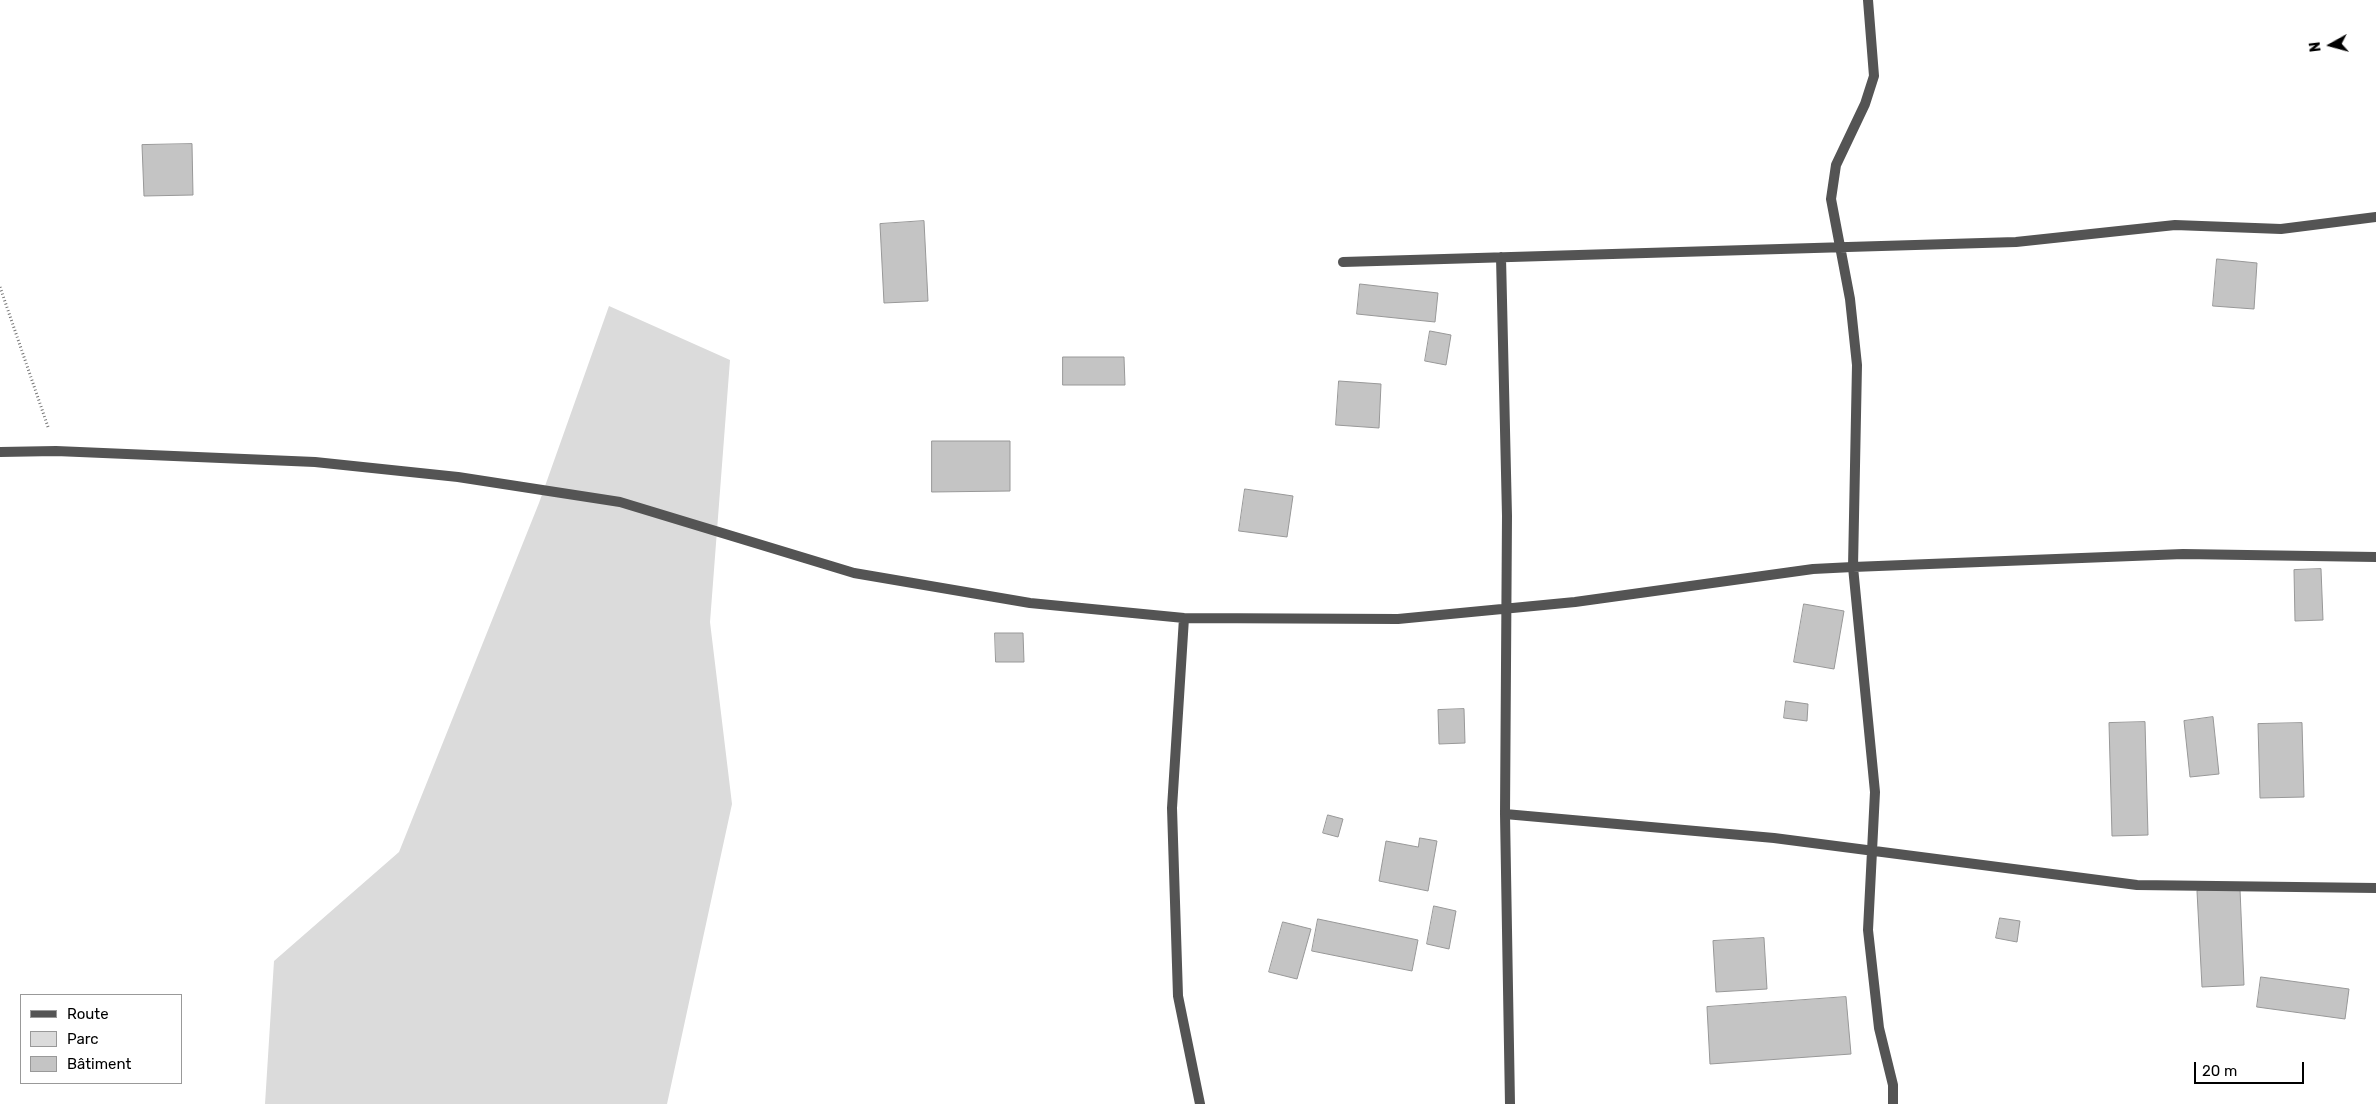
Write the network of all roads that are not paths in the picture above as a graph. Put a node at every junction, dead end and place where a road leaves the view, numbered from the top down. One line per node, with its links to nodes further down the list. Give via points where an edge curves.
1 (1868, 0): 3 (street, via 1874,76 1865,104 1836,165 1831,199)
2 (2376, 217): 3 (street, via 2281,230 2175,225 2016,242)
3 (1841, 247): 4 (street); 8 (street, via 1857,365)
4 (1501, 257): 5 (street); 9 (street, via 1507,516)
5 (1343, 262)
6 (0, 452): 10 (street, via 56,451 316,462 458,477 620,502 854,573 1030,603)
7 (2376, 557): 8 (street, via 2183,554)
8 (1853, 567): 9 (street, via 1813,569 1575,602); 12 (street, via 1875,792)
9 (1505, 608): 10 (street, via 1398,619); 11 (street)
10 (1184, 618): 14 (street, via 1172,808 1177,986)
11 (1505, 814): 12 (street); 15 (street)
12 (1873, 850): 13 (street, via 2137,885); 16 (street, via 1868,930 1879,1028 1893,1085)
13 (2376, 888)
14 (1200, 1104)
15 (1510, 1104)
16 (1893, 1104)

